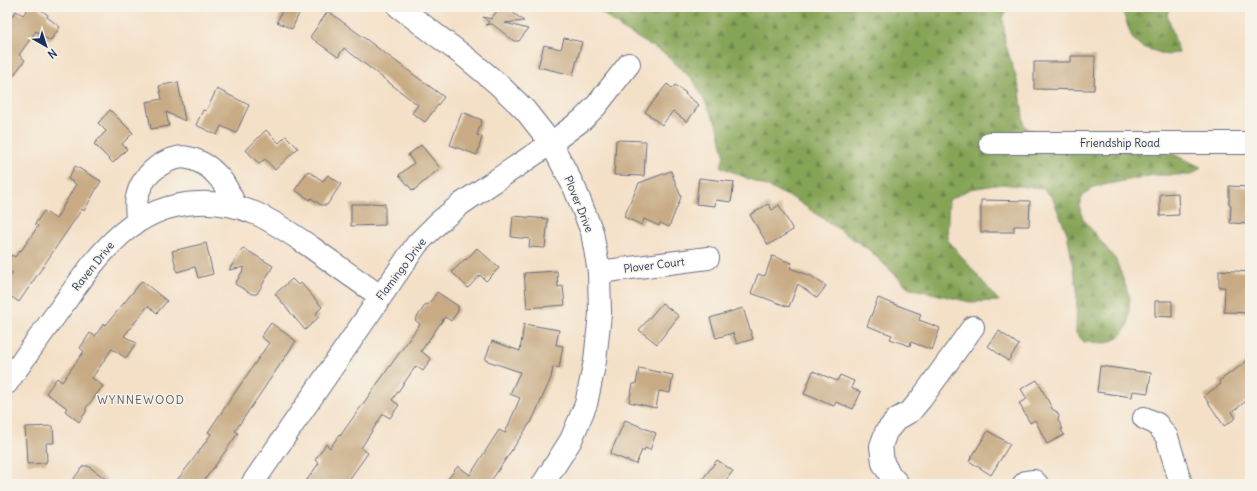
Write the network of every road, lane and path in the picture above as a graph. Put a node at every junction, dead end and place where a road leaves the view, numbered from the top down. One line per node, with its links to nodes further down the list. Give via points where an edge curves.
1 (399, 7): 3 (street, Plover Drive, via 498,84 525,110)
2 (629, 64): 3 (street, Flamingo Drive, via 596,106)
3 (551, 143): 9 (street, Plover Drive, via 575,189 592,232); 10 (street, Flamingo Drive, via 461,204 439,222 417,244)
4 (990, 143): 5 (street, Friendship Road)
5 (1250, 143)
6 (236, 207): 7 (street, Raven Drive, via 212,203 186,203 161,210); 7 (street, via 215,172 193,159 178,157 151,172 141,184 136,198); 10 (street, Raven Drive, via 278,225)
7 (137, 221): 12 (street, Raven Drive, via 92,263)
8 (708, 258): 9 (street, Plover Court)
9 (600, 272): 15 (street, Plover Drive, via 600,314 595,361 586,404 571,440)
10 (380, 296): 14 (street, Flamingo Drive)
11 (973, 327): 16 (street, via 922,399 911,411 897,419 886,432 882,446 883,464)
12 (7, 383)
13 (1144, 418): 19 (street, via 1157,424 1167,437)
14 (252, 484)
15 (543, 484)
16 (898, 484)
17 (1024, 484): 18 (street, via 1034,481)
18 (1037, 484)
19 (1181, 484)

